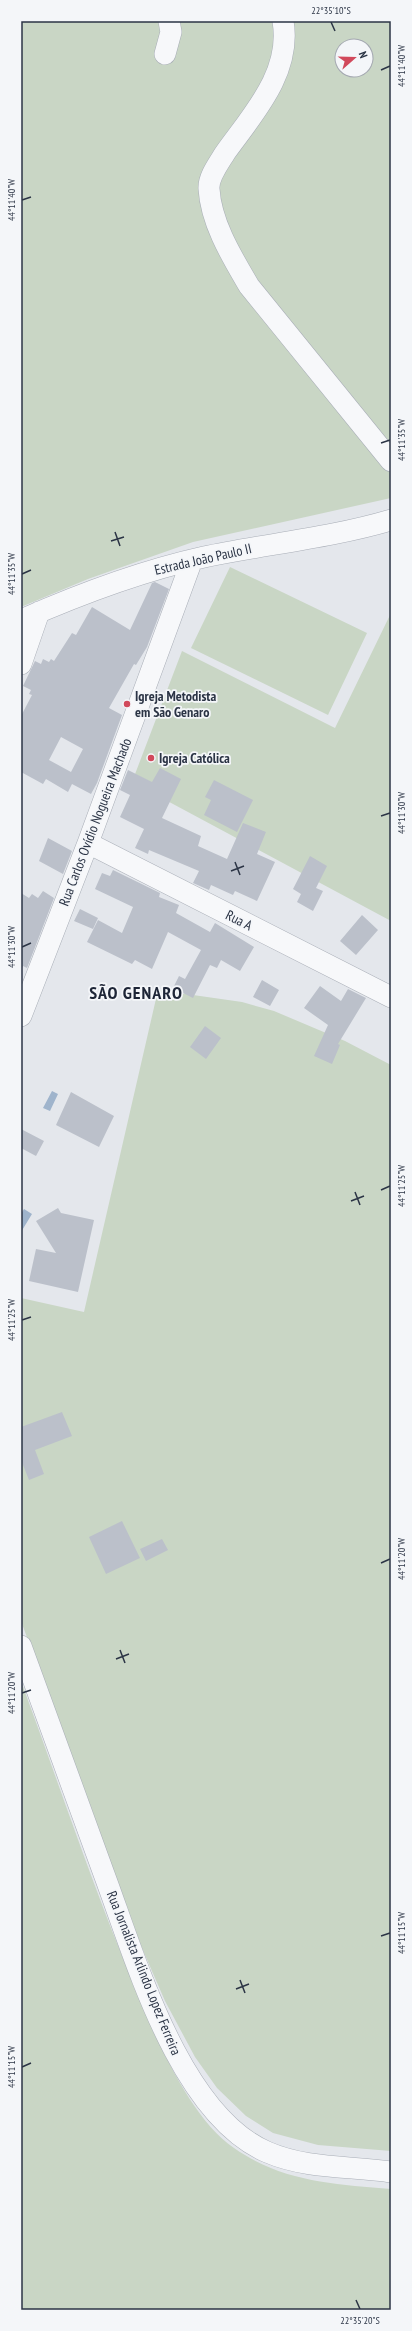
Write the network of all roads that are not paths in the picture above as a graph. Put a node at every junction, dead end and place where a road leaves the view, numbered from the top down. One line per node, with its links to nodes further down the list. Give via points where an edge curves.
1 (169, 21): 3 (street, via 171,32)
2 (283, 21): 4 (street, via 283,48 278,68 262,103 216,167 208,187 212,210 234,260 249,286)
3 (165, 54)
4 (391, 461)
5 (391, 520): 6 (street, Estrada João Paulo II, via 361,529)
6 (192, 560): 7 (street, Estrada João Paulo II, via 142,572); 9 (street, Rua Carlos Ovídio Nogueira Machado)
7 (30, 616): 8 (street)
8 (21, 664)
9 (88, 843): 10 (street, Rua A); 11 (street, Rua Carlos Ovídio Nogueira Machado)
10 (391, 996)
11 (21, 1014)
12 (21, 1646): 13 (street, Rua Jornalista Arlindo Lopez Ferreira, via 131,1950 163,2028 188,2075 220,2117 239,2134 266,2152 308,2164)
13 (391, 2172)

